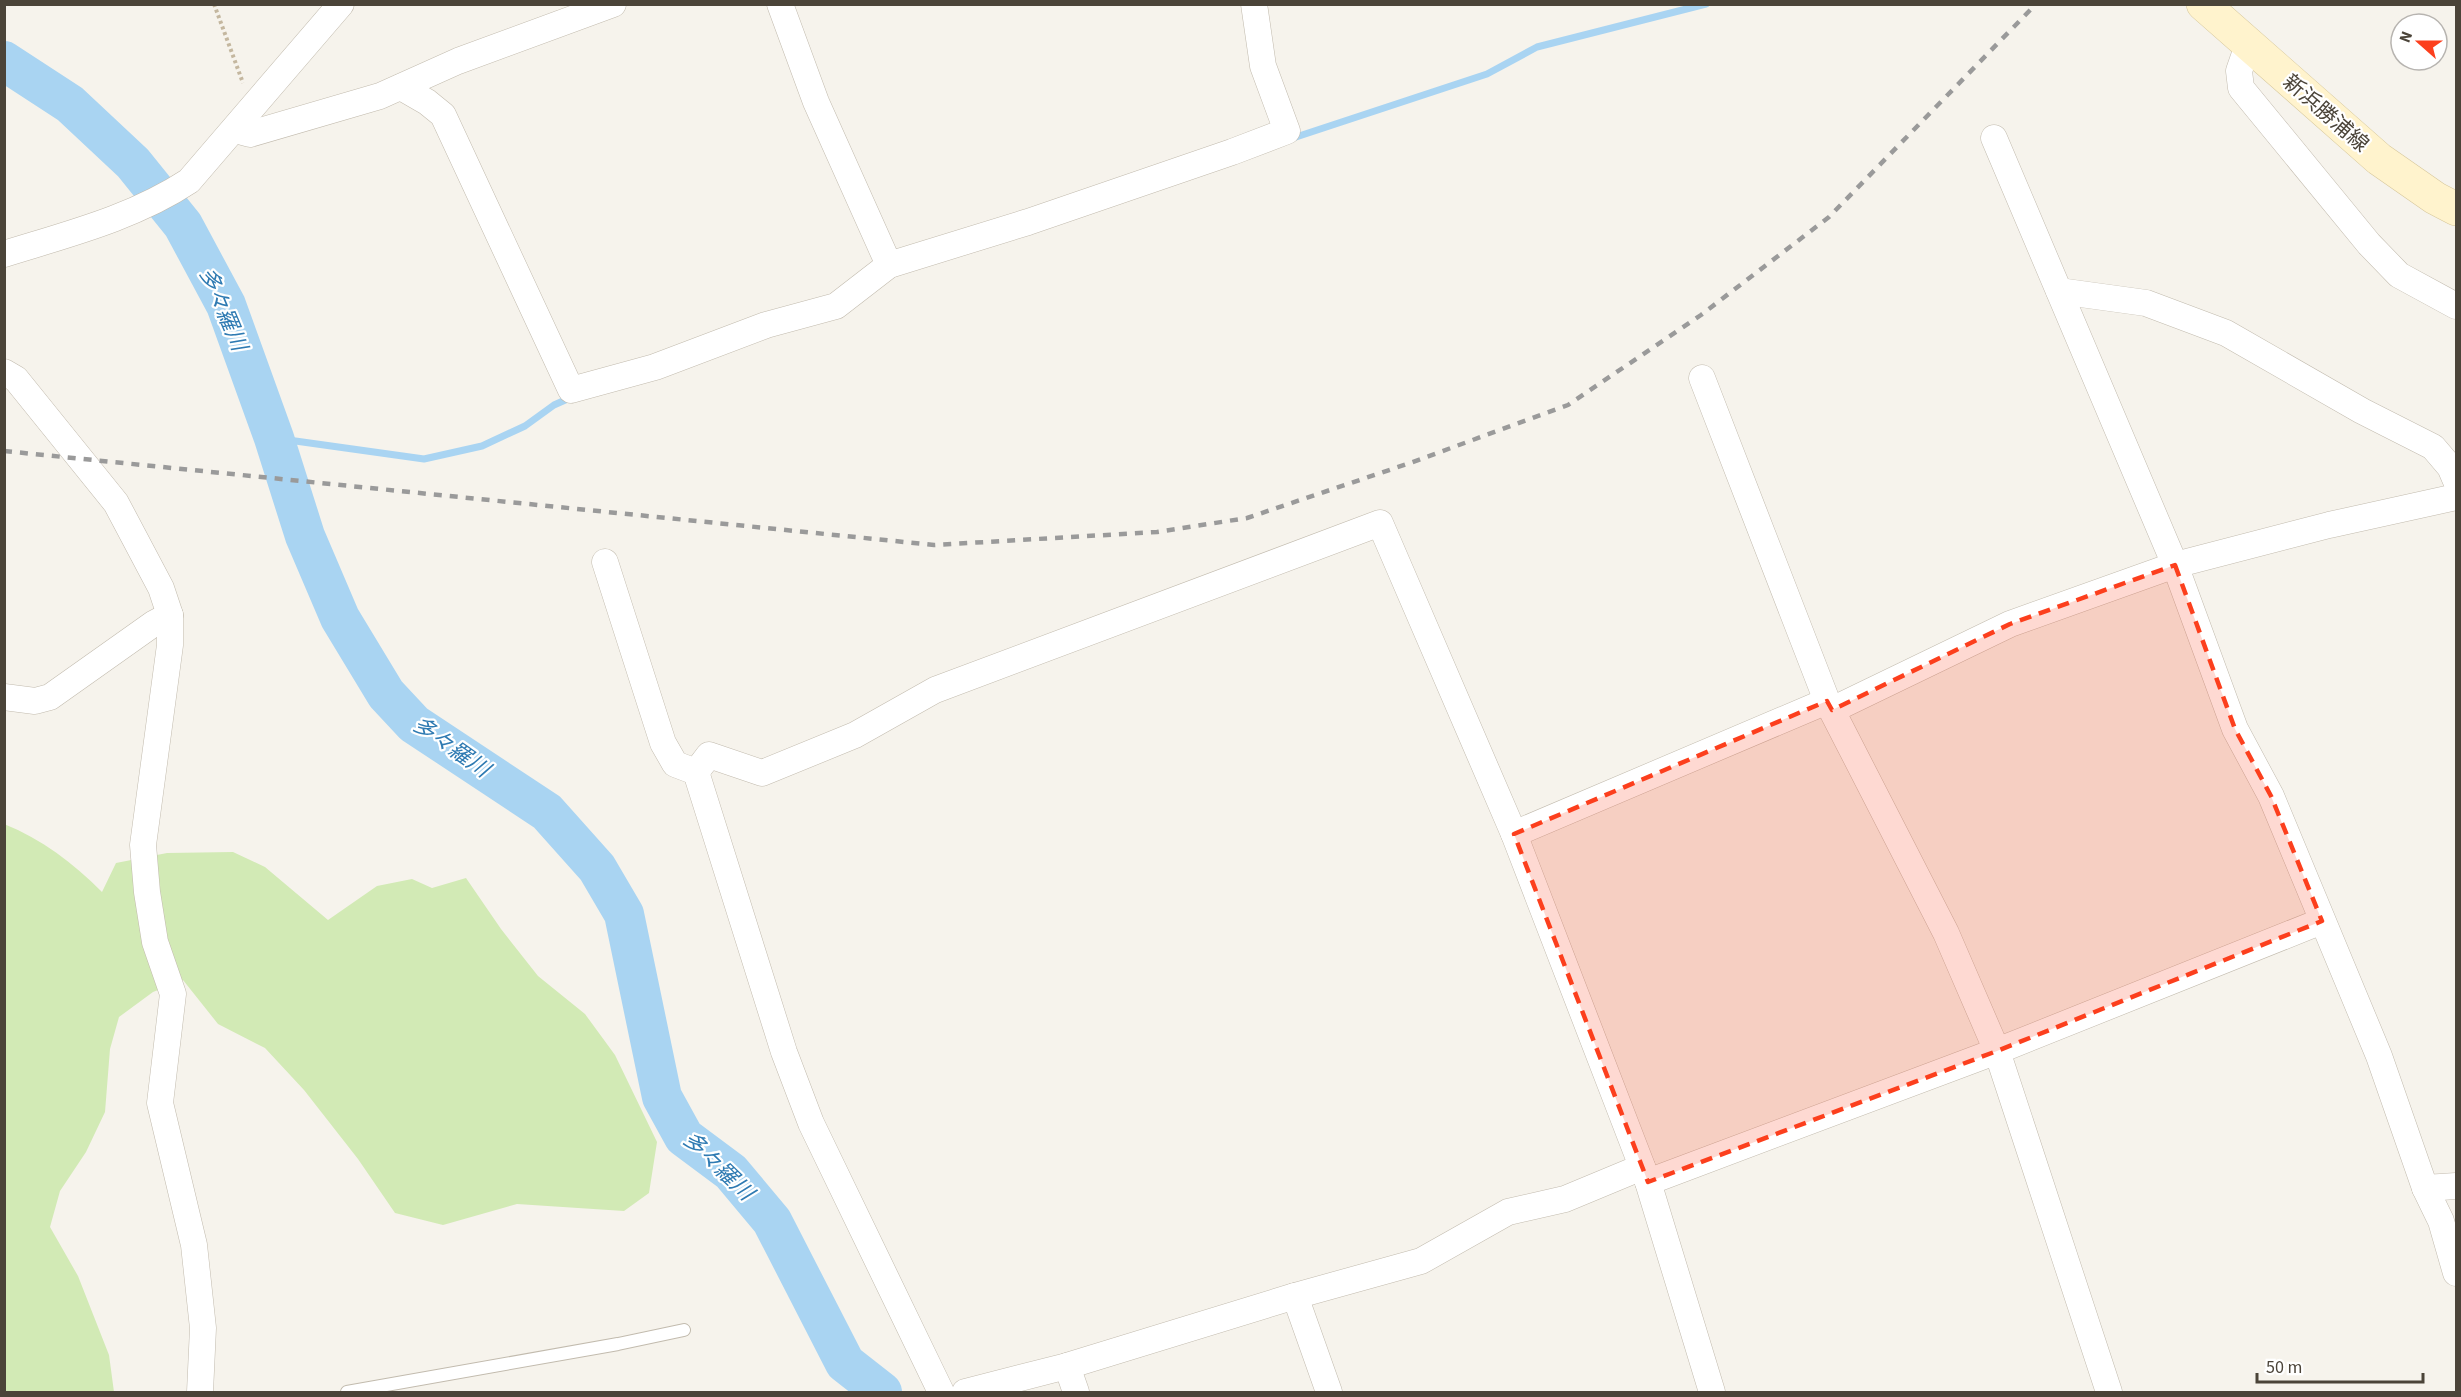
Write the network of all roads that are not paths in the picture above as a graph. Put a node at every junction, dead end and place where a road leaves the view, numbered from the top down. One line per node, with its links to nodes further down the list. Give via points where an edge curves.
1 (341, 4): 8 (street)
2 (613, 4): 7 (street, via 458,61)
3 (780, 4): 12 (street, via 816,102)
4 (1254, 4): 12 (street, via 1263,66 1287,131 1028,222)
5 (2204, 4): 6 (main road, 新浜勝浦線)
6 (2248, 45): 10 (main road, 新浜勝浦線, via 2379,159); 14 (street, via 2239,70 2241,88 2399,275)
7 (401, 87): 8 (street, via 250,134); 12 (street, via 443,115 571,390 655,367 766,325 836,306)
8 (235, 130): 11 (street, via 189,181 172,192 105,224)
9 (1994, 138): 13 (street)
10 (2457, 209)
11 (4, 254)
12 (889, 265)
13 (2059, 291): 17 (street, via 2146,303 2226,333 2361,411 2433,447); 20 (street)
14 (2457, 306)
15 (4, 372): 21 (street, via 16,379 116,503 161,588)
16 (1702, 378): 23 (street)
17 (2457, 481)
18 (2457, 497): 20 (street)
19 (605, 562): 24 (street, via 663,743 675,764)
20 (2175, 565): 23 (street, via 2010,624); 26 (street, via 2235,729 2271,796)
21 (170, 615): 22 (street, via 50,697 35,701); 35 (street, via 170,645 143,844 155,942 173,994 160,1103 194,1245 203,1328)
22 (4, 697)
23 (1830, 705): 25 (street); 27 (street, via 1946,933)
24 (696, 772): 25 (street, via 709,755 762,773 855,735 935,690 1380,523); 37 (street, via 784,1052 811,1124)
25 (1514, 834): 28 (street)
26 (2322, 921): 27 (street); 30 (street, via 2379,1056)
27 (1997, 1051): 28 (street); 42 (street)
28 (1645, 1174): 32 (street, via 1508,1212 1421,1261); 41 (street)
29 (2457, 1186): 30 (street)
30 (2425, 1188): 31 (street)
31 (2457, 1274)
32 (1295, 1296): 34 (street); 40 (street)
33 (684, 1330): 36 (lane)
34 (1067, 1366): 38 (street); 39 (street)
35 (200, 1392)
36 (347, 1392)
37 (940, 1392)
38 (965, 1392)
39 (1076, 1392)
40 (1329, 1392)
41 (1712, 1392)
42 (2109, 1392)

